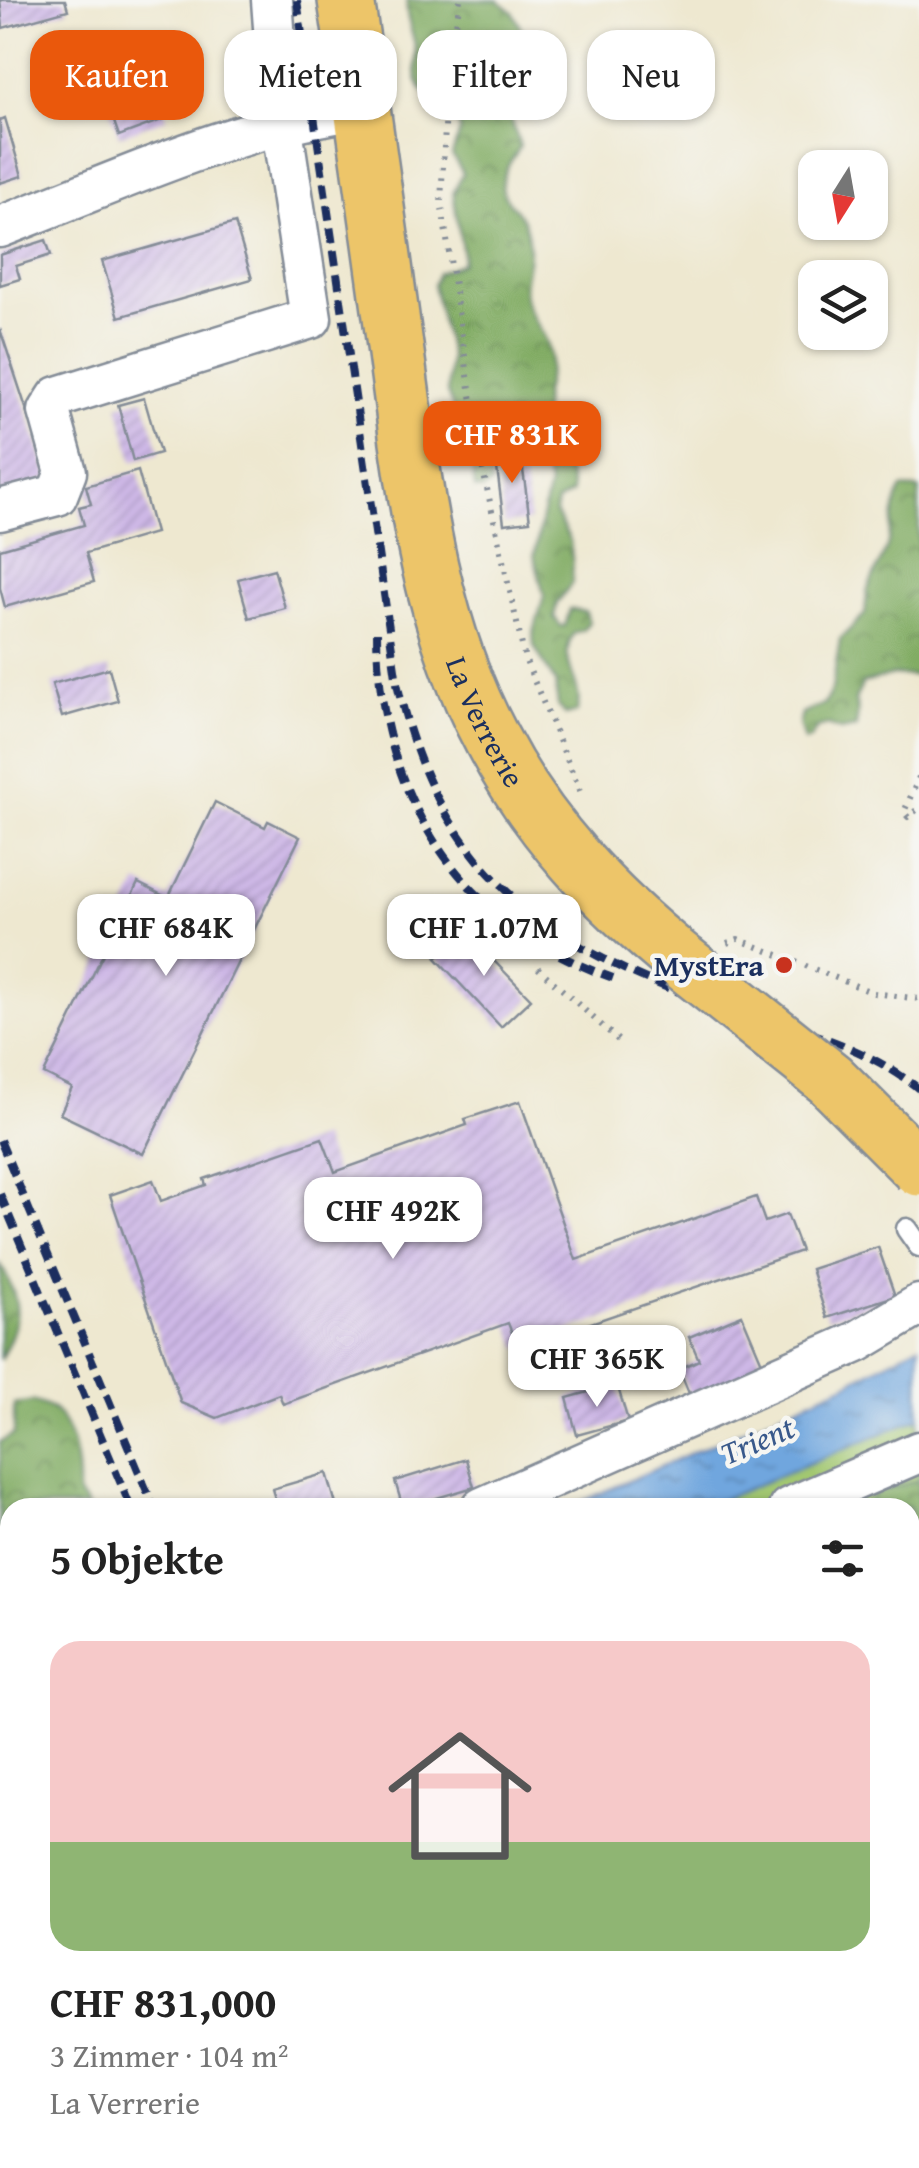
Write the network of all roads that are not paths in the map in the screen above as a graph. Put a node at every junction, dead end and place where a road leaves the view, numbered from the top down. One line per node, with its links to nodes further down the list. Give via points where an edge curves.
1 (272, 0): 6 (street)
2 (346, 0): 3 (main road, La Verrerie)
3 (350, 30)
4 (293, 120): 6 (street)
5 (364, 120): 9 (main road, La Verrerie, bridge, via 422,534 469,694 518,786 570,857 624,914 699,955)
6 (280, 122): 7 (street); 8 (street, via 311,318 58,396 49,410 66,472 58,495)
7 (0, 227)
8 (0, 510)
9 (919, 1168)
10 (919, 1305): 12 (street, via 857,1342)
11 (919, 1452): 13 (street)
12 (505, 1498)
13 (812, 1498)

